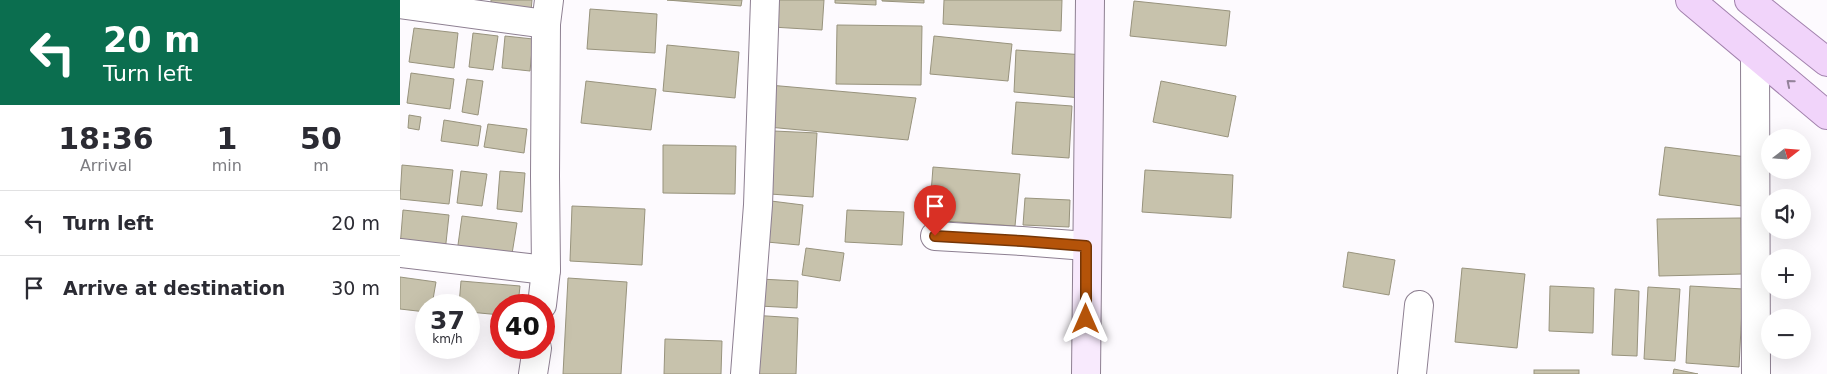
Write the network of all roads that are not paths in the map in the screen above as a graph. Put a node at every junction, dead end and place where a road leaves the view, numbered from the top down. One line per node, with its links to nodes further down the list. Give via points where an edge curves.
1 (765, 0): 19 (street, via 758,205)
2 (1090, 0): 12 (street)
3 (1690, 0): 8 (main road)
4 (1749, 0): 9 (main road)
5 (400, 4): 6 (street)
6 (435, 4): 7 (street)
7 (548, 12): 14 (street)
8 (1756, 55): 10 (main road, one-way to 8); 22 (street)
9 (1827, 62)
10 (1827, 115)
11 (935, 236): 12 (street)
12 (1086, 246): 20 (street)
13 (400, 253): 14 (street)
14 (546, 270): 15 (street)
15 (543, 294)
16 (1419, 305): 21 (street)
17 (535, 359): 18 (street)
18 (533, 374)
19 (746, 374)
20 (1086, 374)
21 (1412, 374)
22 (1756, 374)

